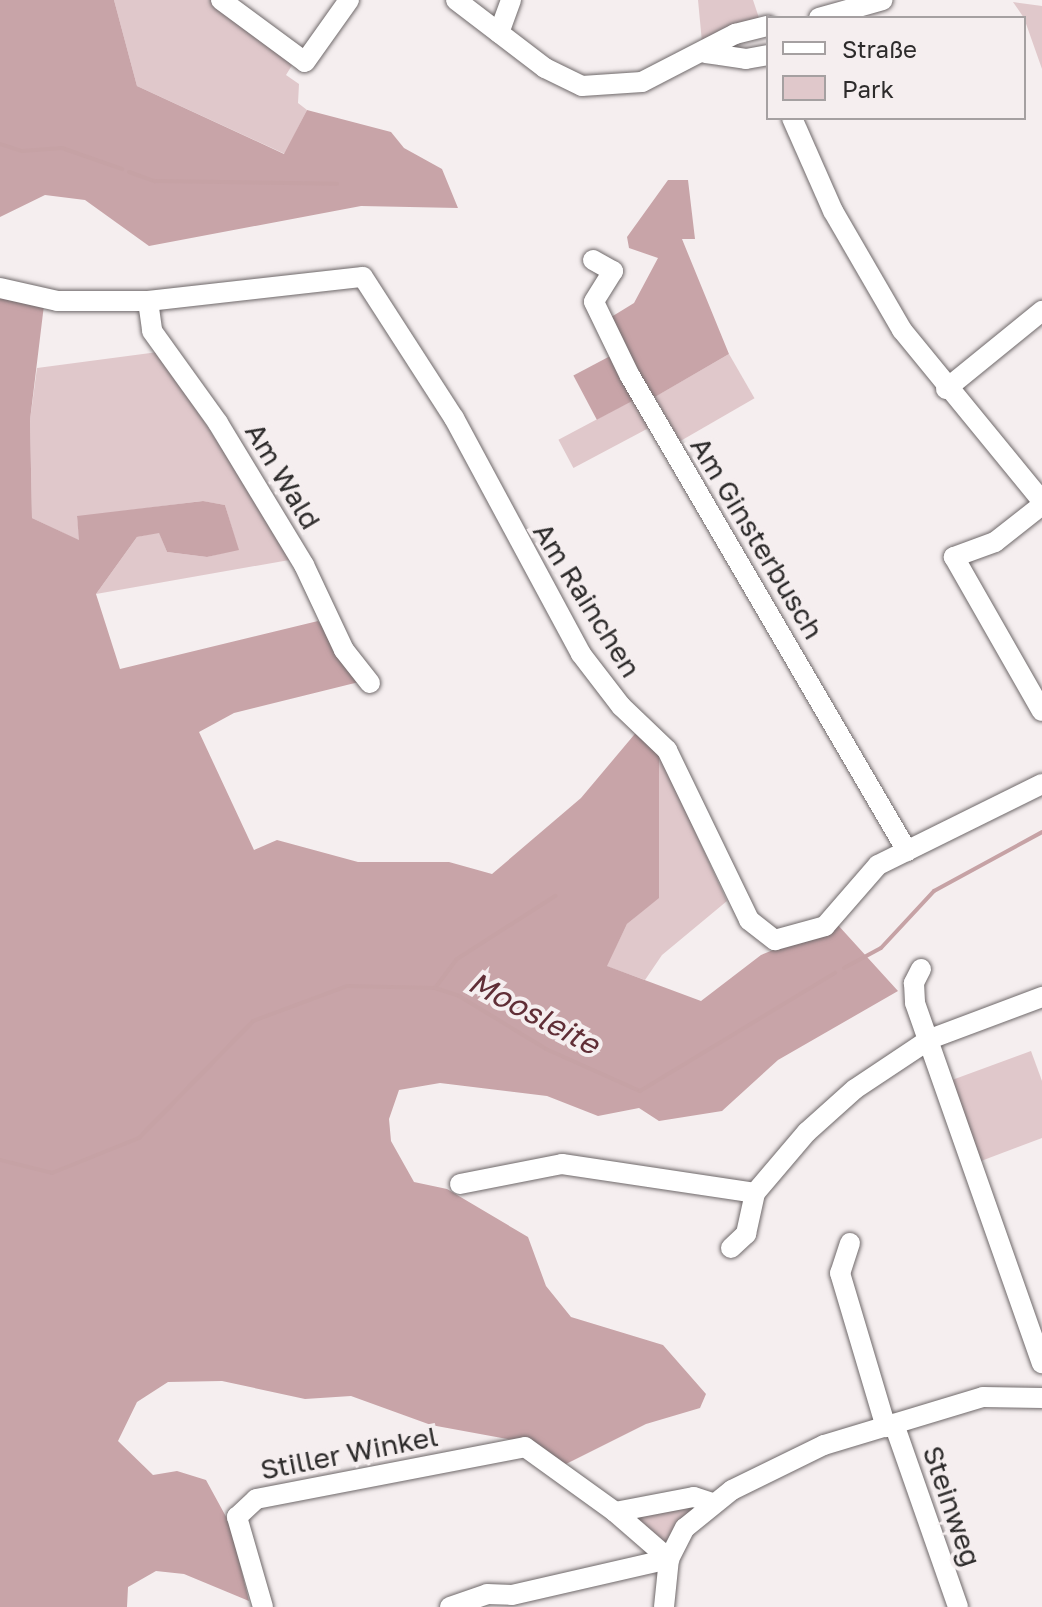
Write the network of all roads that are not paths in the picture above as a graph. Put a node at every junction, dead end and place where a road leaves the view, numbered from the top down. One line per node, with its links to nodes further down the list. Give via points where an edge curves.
1 (221, 0): 2 (street, via 305,62)
2 (349, 0)
3 (456, 0): 8 (street)
4 (511, 0): 8 (street)
5 (883, 0): 6 (street)
6 (826, 16)
7 (766, 26): 9 (street, via 735,34)
8 (499, 33): 9 (street, via 582,86 642,82)
9 (706, 53): 10 (street)
10 (766, 57)
11 (793, 120): 16 (street, via 867,271)
12 (593, 260): 21 (street, Am Ginsterbusch, via 613,271 594,302 630,376)
13 (0, 288): 14 (street, via 57,301)
14 (148, 301): 18 (street, Am Wald, via 152,331 218,423 304,565 344,650); 21 (street, Am Rainchen, via 363,277 454,418 581,654 621,706 667,750 749,920 775,940 825,926 869,873)
15 (1042, 311): 16 (street)
16 (946, 389): 17 (street)
17 (1042, 503): 19 (street, via 995,542 954,557)
18 (370, 683)
19 (1042, 711)
20 (1042, 784): 21 (street)
21 (907, 851)
22 (921, 969): 24 (street, via 913,993)
23 (1042, 997): 24 (street)
24 (930, 1039): 26 (street, via 855,1089 807,1132); 29 (street)
25 (460, 1184): 26 (street, via 562,1164)
26 (755, 1193): 28 (street, via 746,1234)
27 (850, 1243): 31 (street, Steinweg, via 840,1273)
28 (731, 1248)
29 (1042, 1363)
30 (1042, 1398): 31 (street, via 983,1397)
31 (890, 1425): 32 (street, via 824,1445); 38 (street, Steinweg)
32 (713, 1503): 33 (street, via 694,1497); 34 (street, via 685,1528)
33 (615, 1512): 34 (street); 36 (street, Stiller Winkel, via 525,1447 242,1506 237,1517)
34 (669, 1559): 35 (street, via 512,1595 491,1606); 37 (street)
35 (457, 1606)
36 (263, 1607)
37 (664, 1607)
38 (958, 1607)

